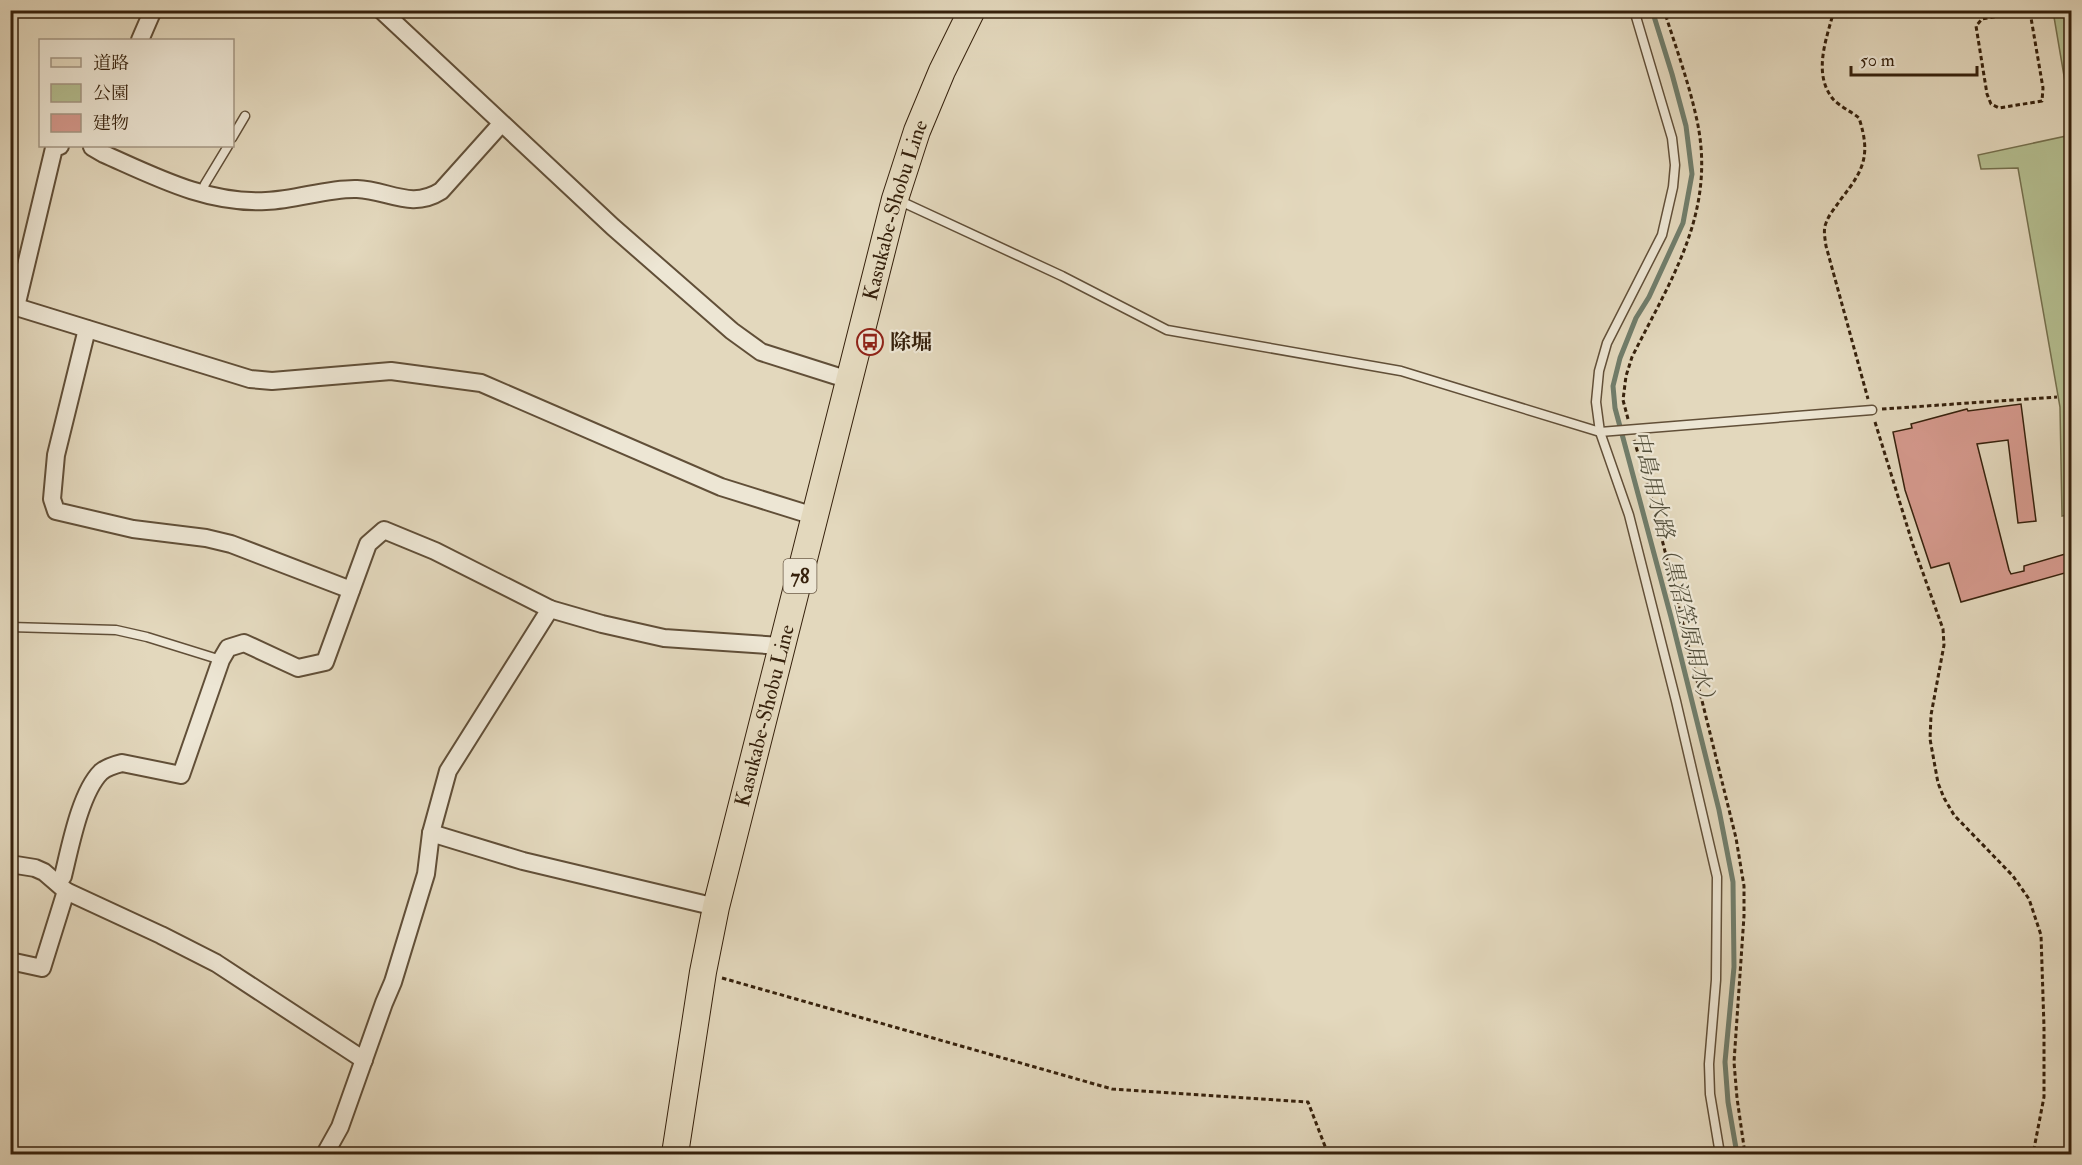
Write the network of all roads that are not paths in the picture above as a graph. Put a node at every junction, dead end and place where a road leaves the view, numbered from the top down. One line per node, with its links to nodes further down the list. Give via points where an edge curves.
1 (153, 10): 5 (street)
2 (381, 10): 7 (street)
3 (972, 10): 13 (main road, Kasukabe-Shobu Line / 78, via 917,131)
4 (1634, 10): 18 (lane, via 1672,138 1675,165 1662,235 1606,343 1596,392)
5 (140, 39)
6 (245, 116): 8 (lane)
7 (501, 124): 12 (street, via 431,198 411,200 368,189 263,201); 16 (street, via 732,331 761,352)
8 (234, 135)
9 (57, 147): 14 (street)
10 (91, 147): 12 (street)
11 (227, 147): 12 (lane)
12 (201, 194)
13 (895, 199): 16 (main road, Kasukabe-Shobu Line / 78); 18 (lane, via 1062,276 1167,330 1401,371)
14 (13, 306): 15 (street)
15 (87, 329): 19 (street, via 250,380 391,371 481,383 721,487); 20 (street, via 56,455 52,499 56,511 133,530 231,544)
16 (849, 380): 19 (main road, Kasukabe-Shobu Line / 78)
17 (1872, 410): 18 (lane)
18 (1604, 432): 33 (lane, via 1676,700 1717,878 1716,980 1709,1064)
19 (814, 516): 23 (main road, Kasukabe-Shobu Line / 78)
20 (351, 590): 21 (street, via 368,544 384,530); 24 (street, via 325,662 298,668 244,643 228,648)
21 (550, 609): 23 (street, via 664,638); 25 (street, via 448,771)
22 (10, 627): 24 (lane, via 116,630)
23 (781, 646): 28 (main road, Kasukabe-Shobu Line / 78)
24 (221, 660): 27 (street, via 181,775 122,763 102,771 95,780 83,804)
25 (431, 833): 28 (street, via 523,861); 30 (street, via 426,874)
26 (10, 864): 27 (street, via 35,868)
27 (62, 887): 29 (street, via 42,968); 30 (street, via 216,963)
28 (716, 908): 32 (main road, Kasukabe-Shobu Line / 78)
29 (10, 961)
30 (364, 1060): 31 (street, via 340,1127)
31 (325, 1155)
32 (675, 1155)
33 (1720, 1155)

